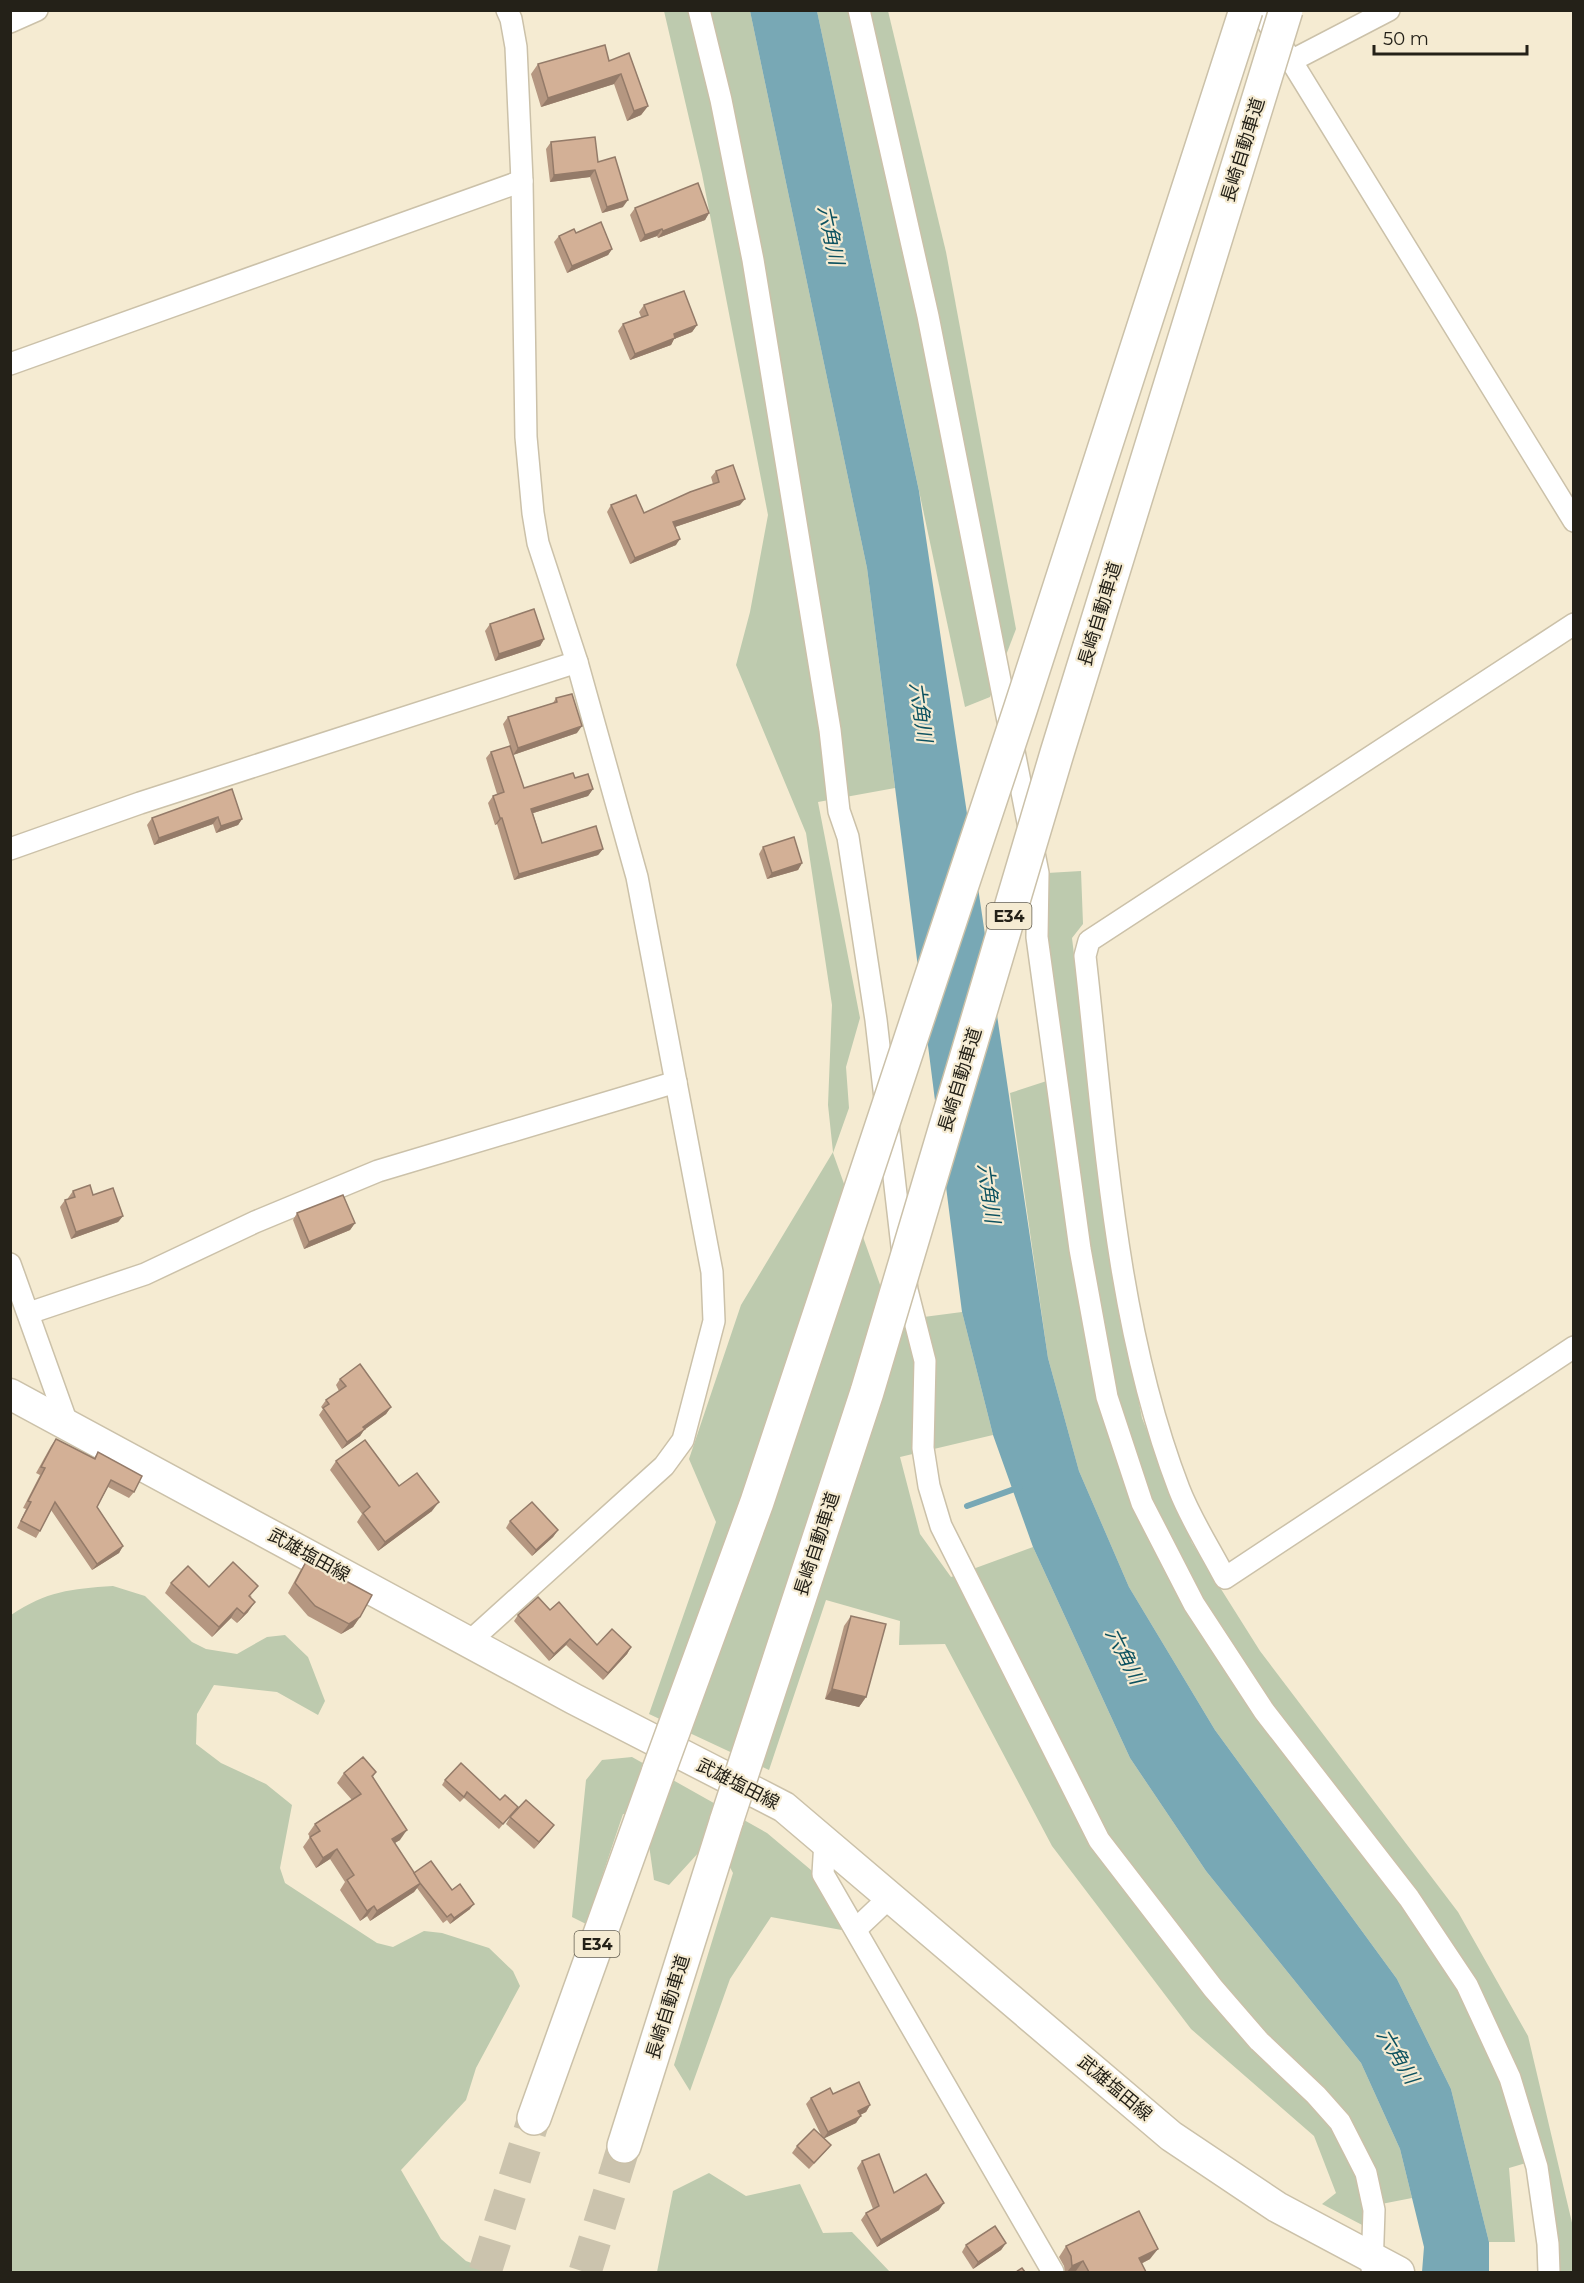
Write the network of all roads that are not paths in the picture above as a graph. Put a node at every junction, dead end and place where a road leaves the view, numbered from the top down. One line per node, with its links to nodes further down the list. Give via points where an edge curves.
1 (37, 10): 9 (street)
2 (507, 10): 11 (street, via 516,47)
3 (699, 10): 29 (street, via 753,260 830,730 839,811 850,849 876,1020 907,1290 925,1361 923,1448 928,1486 941,1526 1099,1840 1213,1988 1259,2041 1340,2122 1366,2173)
4 (860, 10): 31 (street, via 928,316 1038,873 1036,937 1080,1249 1107,1397 1142,1503 1194,1604 1264,1711 1409,1898 1467,1985 1510,2078 1537,2167)
5 (1246, 10): 27 (highway, E34, bridge, via 757,1502)
6 (1260, 10): 10 (street)
7 (1286, 10): 28 (highway, 長崎自動車道 / E34, bridge, via 1057,753 867,1392)
8 (1389, 10): 10 (street)
9 (10, 22)
10 (1291, 61): 13 (street)
11 (522, 181): 12 (street); 15 (street, via 526,437 532,513 537,543)
12 (10, 364)
13 (1574, 521)
14 (1574, 624): 20 (street, via 1089,941 1085,956 1119,1250 1146,1386 1180,1490 1225,1578)
15 (577, 662): 16 (street); 17 (street, via 637,877)
16 (10, 849)
17 (676, 1082): 19 (street, via 378,1172 255,1222 145,1274); 23 (street, via 712,1272 714,1322 683,1440 664,1466)
18 (10, 1264): 19 (street)
19 (29, 1313): 22 (street)
20 (1574, 1347)
21 (10, 1394): 22 (main road, 武雄塩田線)
22 (67, 1423): 23 (main road, 武雄塩田線)
23 (471, 1643): 24 (main road, 武雄塩田線, via 784,1807)
24 (825, 1840): 25 (main road, 武雄塩田線); 26 (street, via 823,1874)
25 (891, 1896): 26 (street); 29 (main road, 武雄塩田線, via 1171,2136 1277,2207)
26 (856, 1929): 30 (street)
27 (534, 2118)
28 (624, 2146)
29 (1382, 2267)
30 (1053, 2272)
31 (1549, 2272)

